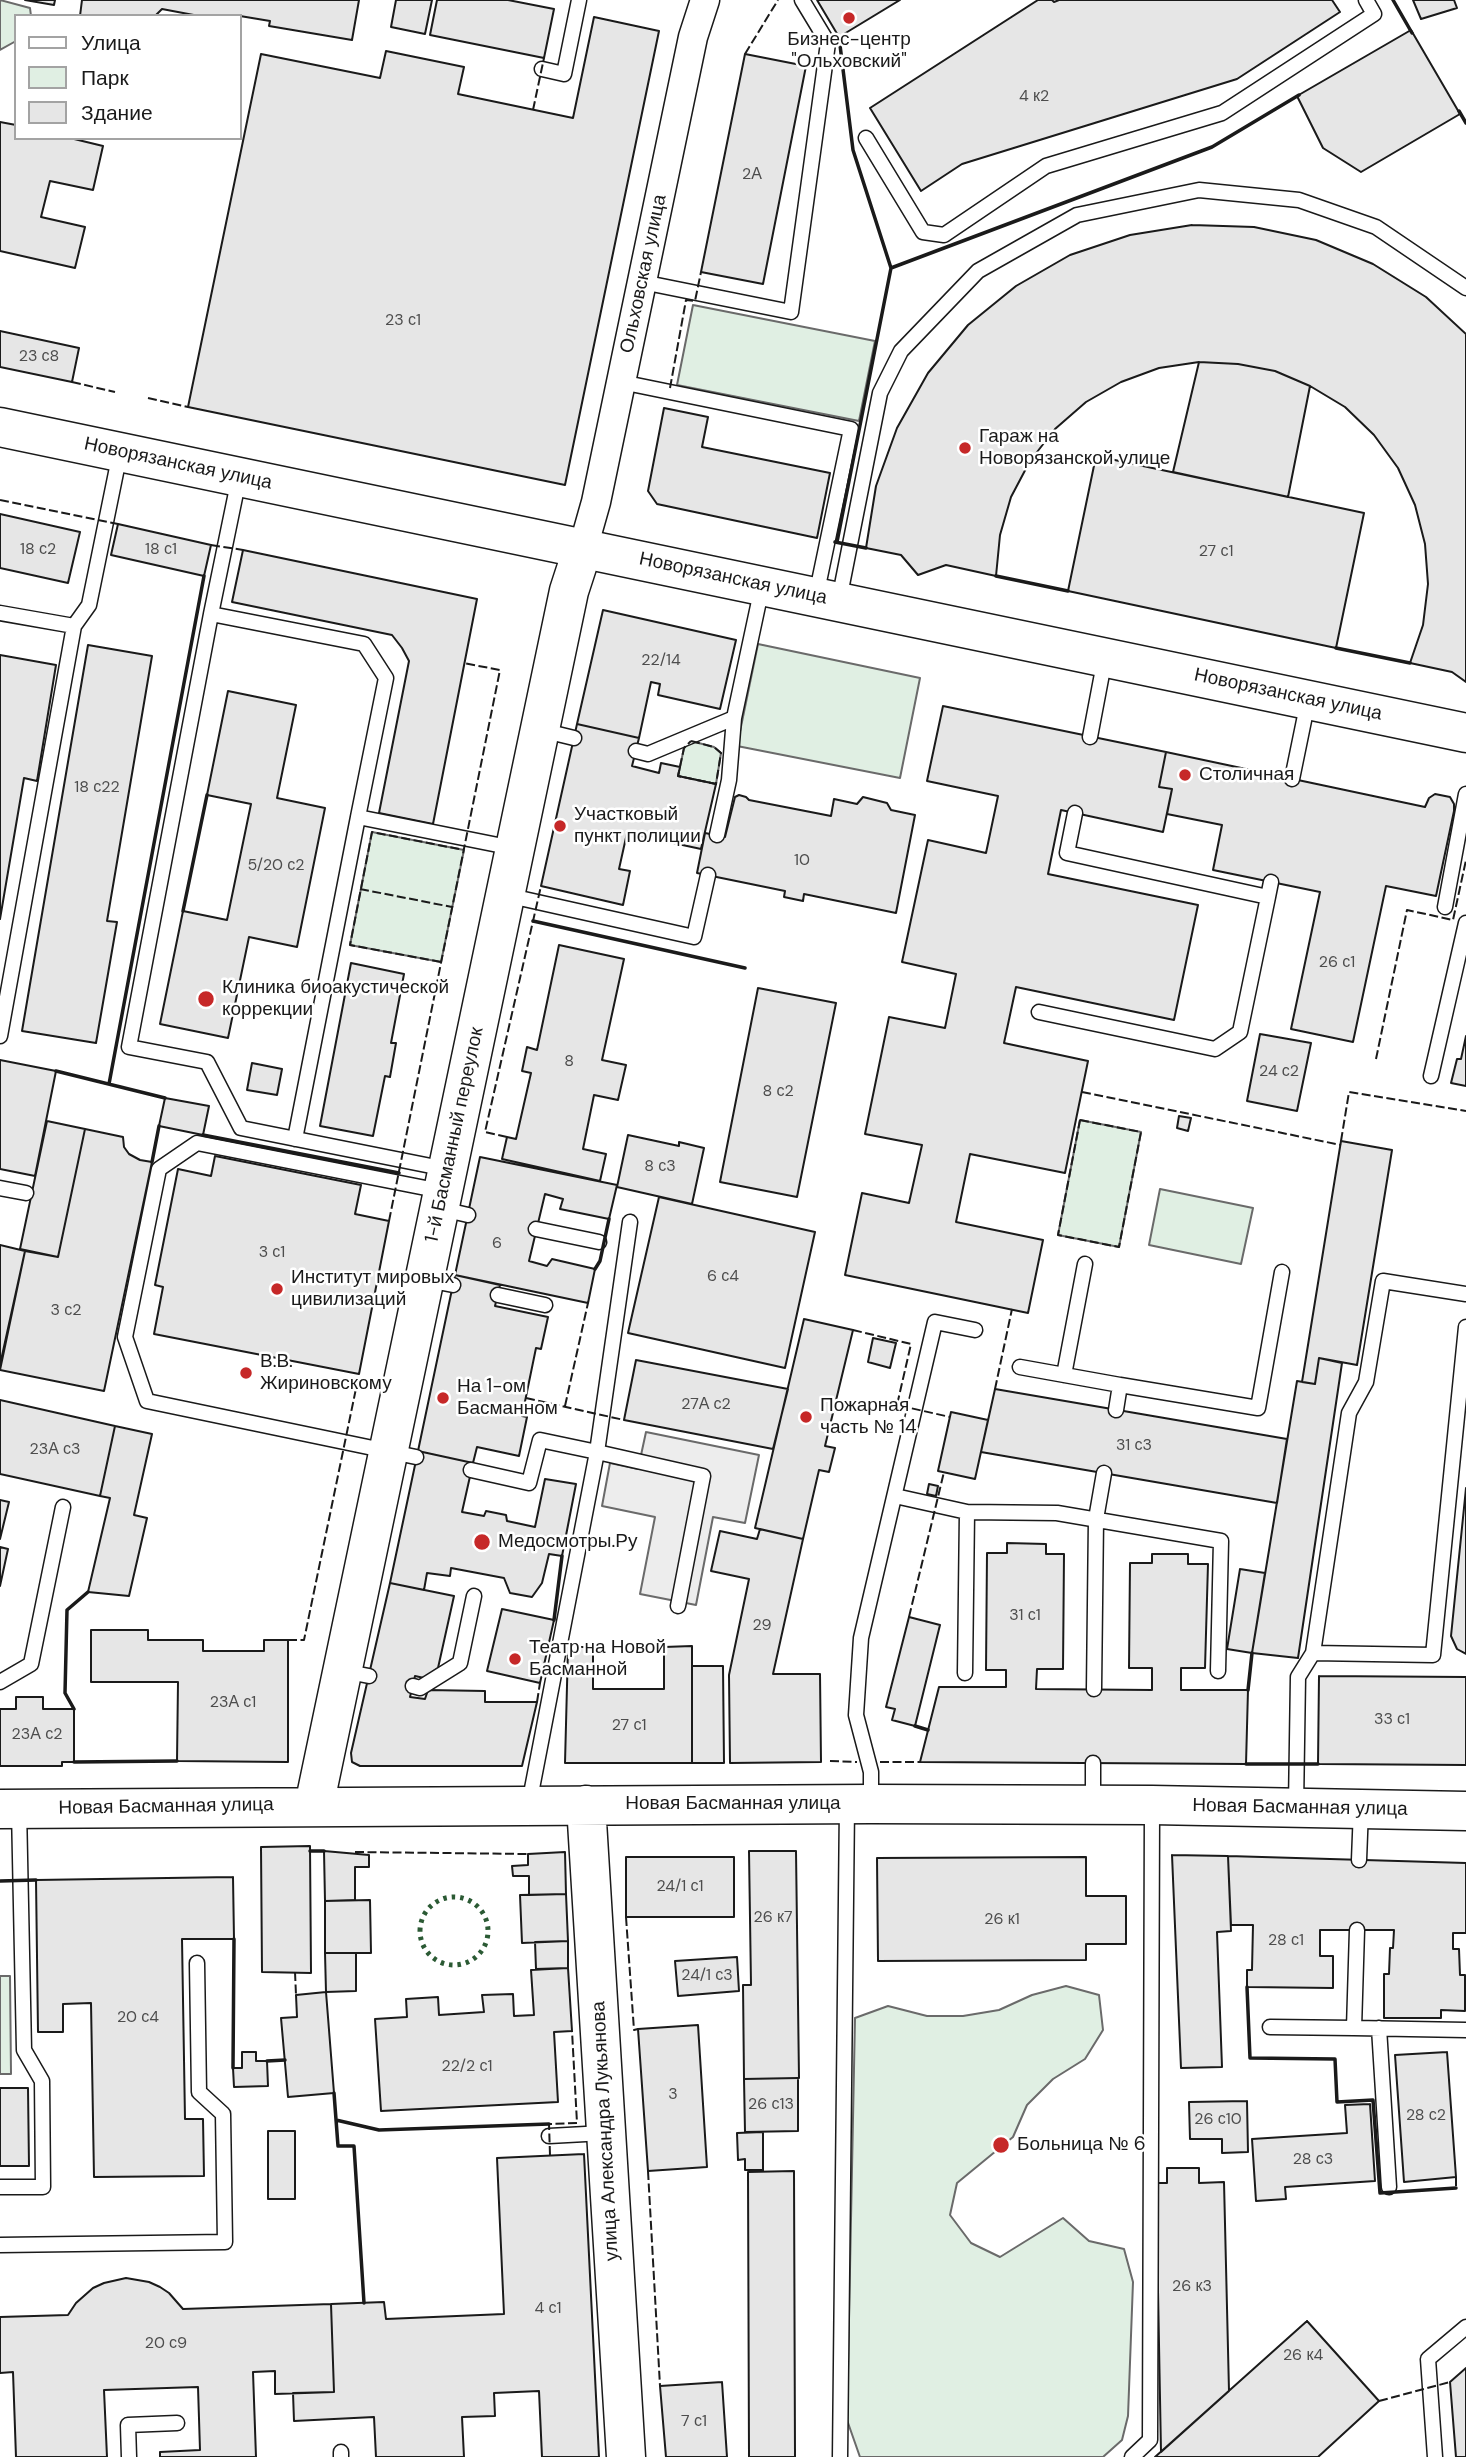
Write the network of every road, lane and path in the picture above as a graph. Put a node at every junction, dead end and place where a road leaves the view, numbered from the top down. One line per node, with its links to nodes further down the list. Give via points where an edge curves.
1 (579, 0): 5 (lane, via 564,74)
2 (705, 0): 7 (street, Ольховская улица, via 693,37)
3 (802, 0): 7 (lane, via 828,43 791,312)
4 (1366, 0): 6 (lane, via 1374,14 1222,113 1046,166 944,235 923,232)
5 (542, 69)
6 (866, 138)
7 (642, 282): 9 (street, Ольховская улица)
8 (1466, 288): 15 (lane, via 1376,227 1299,200 1199,190 1077,215 978,271 901,351 880,393)
9 (621, 382): 13 (street, Ольховская улица); 15 (lane, via 851,429)
10 (0, 426): 11 (street, Новорязанская улица)
11 (120, 452): 12 (street, Новорязанская улица); 18 (lane, via 89,605)
12 (239, 477): 13 (street, Новорязанская улица); 17 (lane)
13 (583, 548): 14 (street, Новорязанская улица); 30 (street, 1-й Басманный переулок, via 569,591 557,734)
14 (763, 585): 15 (street, Новорязанская улица); 21 (lane)
15 (827, 599): 19 (street, Новорязанская улица)
16 (0, 612): 18 (lane)
17 (211, 614): 28 (lane, via 364,644 386,678); 40 (lane, via 129,1048 207,1062 241,1128)
18 (74, 626): 38 (lane)
19 (1106, 657): 20 (street, Новорязанская улица); 23 (lane)
20 (1308, 700): 22 (street, Новорязанская улица); 25 (lane)
21 (734, 718): 24 (lane, via 648,754); 29 (lane, via 729,780)
22 (1466, 733)
23 (1090, 737)
24 (636, 751)
25 (1292, 779)
26 (1466, 794): 35 (lane)
27 (1074, 813): 34 (lane, via 1067,853)
28 (358, 817): 30 (lane); 40 (lane)
29 (717, 835)
30 (515, 848): 33 (street, 1-й Басманный переулок)
31 (708, 875): 33 (lane, via 694,937)
32 (1271, 882): 34 (lane)
33 (505, 894): 43 (street, 1-й Басманный переулок)
34 (1268, 897): 37 (lane, via 1240,1032 1215,1048)
35 (1445, 907)
36 (1466, 923): 39 (lane)
37 (1039, 1012)
38 (0, 1036)
39 (1431, 1076)
40 (295, 1139): 43 (lane)
41 (0, 1188): 42 (lane)
42 (26, 1193)
43 (449, 1196): 59 (street, 1-й Басманный переулок, via 438,1282); 59 (lane, via 197,1143 159,1169 125,1337 147,1401)
44 (630, 1222): 58 (lane)
45 (536, 1229): 46 (lane)
46 (599, 1242)
47 (1085, 1264): 55 (lane)
48 (1282, 1272): 56 (lane, via 1258,1408)
49 (1466, 1294): 68 (lane, via 1383,1281 1366,1382 1349,1413)
50 (498, 1295): 51 (lane)
51 (545, 1305)
52 (1466, 1327): 68 (lane, via 1433,1655)
53 (975, 1330): 62 (lane, via 935,1322)
54 (1020, 1367): 55 (lane)
55 (1064, 1375): 56 (lane)
56 (1120, 1385): 57 (lane)
57 (1115, 1410)
58 (597, 1452): 60 (lane, via 540,1440 529,1483); 67 (lane, via 703,1476); 76 (lane)
59 (402, 1454): 80 (street, 1-й Басманный переулок, via 356,1673)
60 (471, 1470)
61 (1104, 1474): 65 (lane)
62 (895, 1496): 64 (lane); 75 (lane, via 861,1638 856,1715 871,1772)
63 (63, 1507): 71 (lane, via 31,1664)
64 (967, 1512): 65 (lane, via 1056,1513); 70 (lane)
65 (1096, 1519): 69 (lane, via 1221,1541); 73 (lane)
66 (474, 1596): 72 (lane, via 460,1663 420,1688)
67 (678, 1606)
68 (1313, 1653): 81 (lane, via 1298,1677)
69 (1217, 1671)
70 (965, 1673)
71 (0, 1682)
72 (413, 1686)
73 (1094, 1689)
74 (1093, 1763): 78 (lane)
75 (859, 1804): 77 (street, Новая Басманная улица); 78 (street, Новая Басманная улица); 101 (lane)
76 (528, 1805): 77 (street, Новая Басманная улица); 80 (street, Новая Басманная улица)
77 (586, 1805): 92 (street, улица Александра Лукьянова)
78 (1093, 1805): 79 (street, Новая Басманная улица)
79 (1152, 1805): 81 (street, Новая Басманная улица); 102 (lane, via 1150,2440)
80 (314, 1806): 82 (street, Новая Басманная улица)
81 (1296, 1807): 83 (street, Новая Басманная улица)
82 (9, 1809): 94 (lane, via 24,2049 42,2081 43,2187)
83 (1361, 1809): 84 (street, Новая Басманная улица); 85 (lane)
84 (1466, 1811)
85 (1359, 1860)
86 (1357, 1930): 89 (lane)
87 (197, 1963): 96 (lane, via 199,2092 223,2115 225,2242)
88 (1270, 2027): 89 (lane)
89 (1354, 2028): 90 (lane)
90 (1379, 2028): 91 (lane); 95 (lane)
91 (1466, 2029)
92 (605, 2133): 93 (lane); 100 (street, улица Александра Лукьянова)
93 (549, 2136)
94 (0, 2187)
95 (1389, 2187)
96 (0, 2245)
97 (1466, 2328): 103 (lane, via 1428,2359)
98 (177, 2423): 99 (lane, via 128,2425)
99 (129, 2457)
100 (626, 2457)
101 (841, 2457)
102 (1132, 2457)
103 (1435, 2457)

